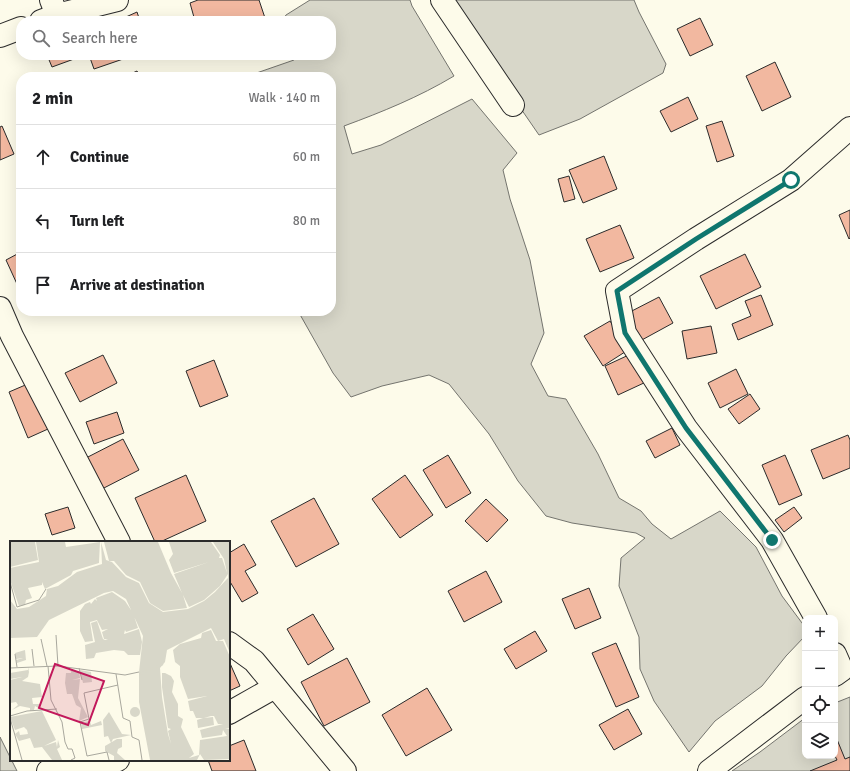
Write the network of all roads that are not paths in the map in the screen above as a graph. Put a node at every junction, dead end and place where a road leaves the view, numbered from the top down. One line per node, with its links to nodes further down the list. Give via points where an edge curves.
1 (117, 0): 3 (street)
2 (442, 0): 6 (street)
3 (50, 12)
4 (16, 30): 5 (street)
5 (0, 36)
6 (513, 106)
7 (850, 128): 10 (street, via 791,180 617,291 625,333 686,428 772,540)
8 (0, 308): 9 (street)
9 (118, 541)
10 (814, 615)
11 (230, 644): 14 (street, via 254,661)
12 (838, 661): 13 (street, via 842,670)
13 (838, 673)
14 (275, 687): 16 (street); 19 (street)
15 (802, 700): 20 (street)
16 (230, 712)
17 (115, 761): 18 (street, via 90,771)
18 (48, 771)
19 (345, 771)
20 (709, 771)

